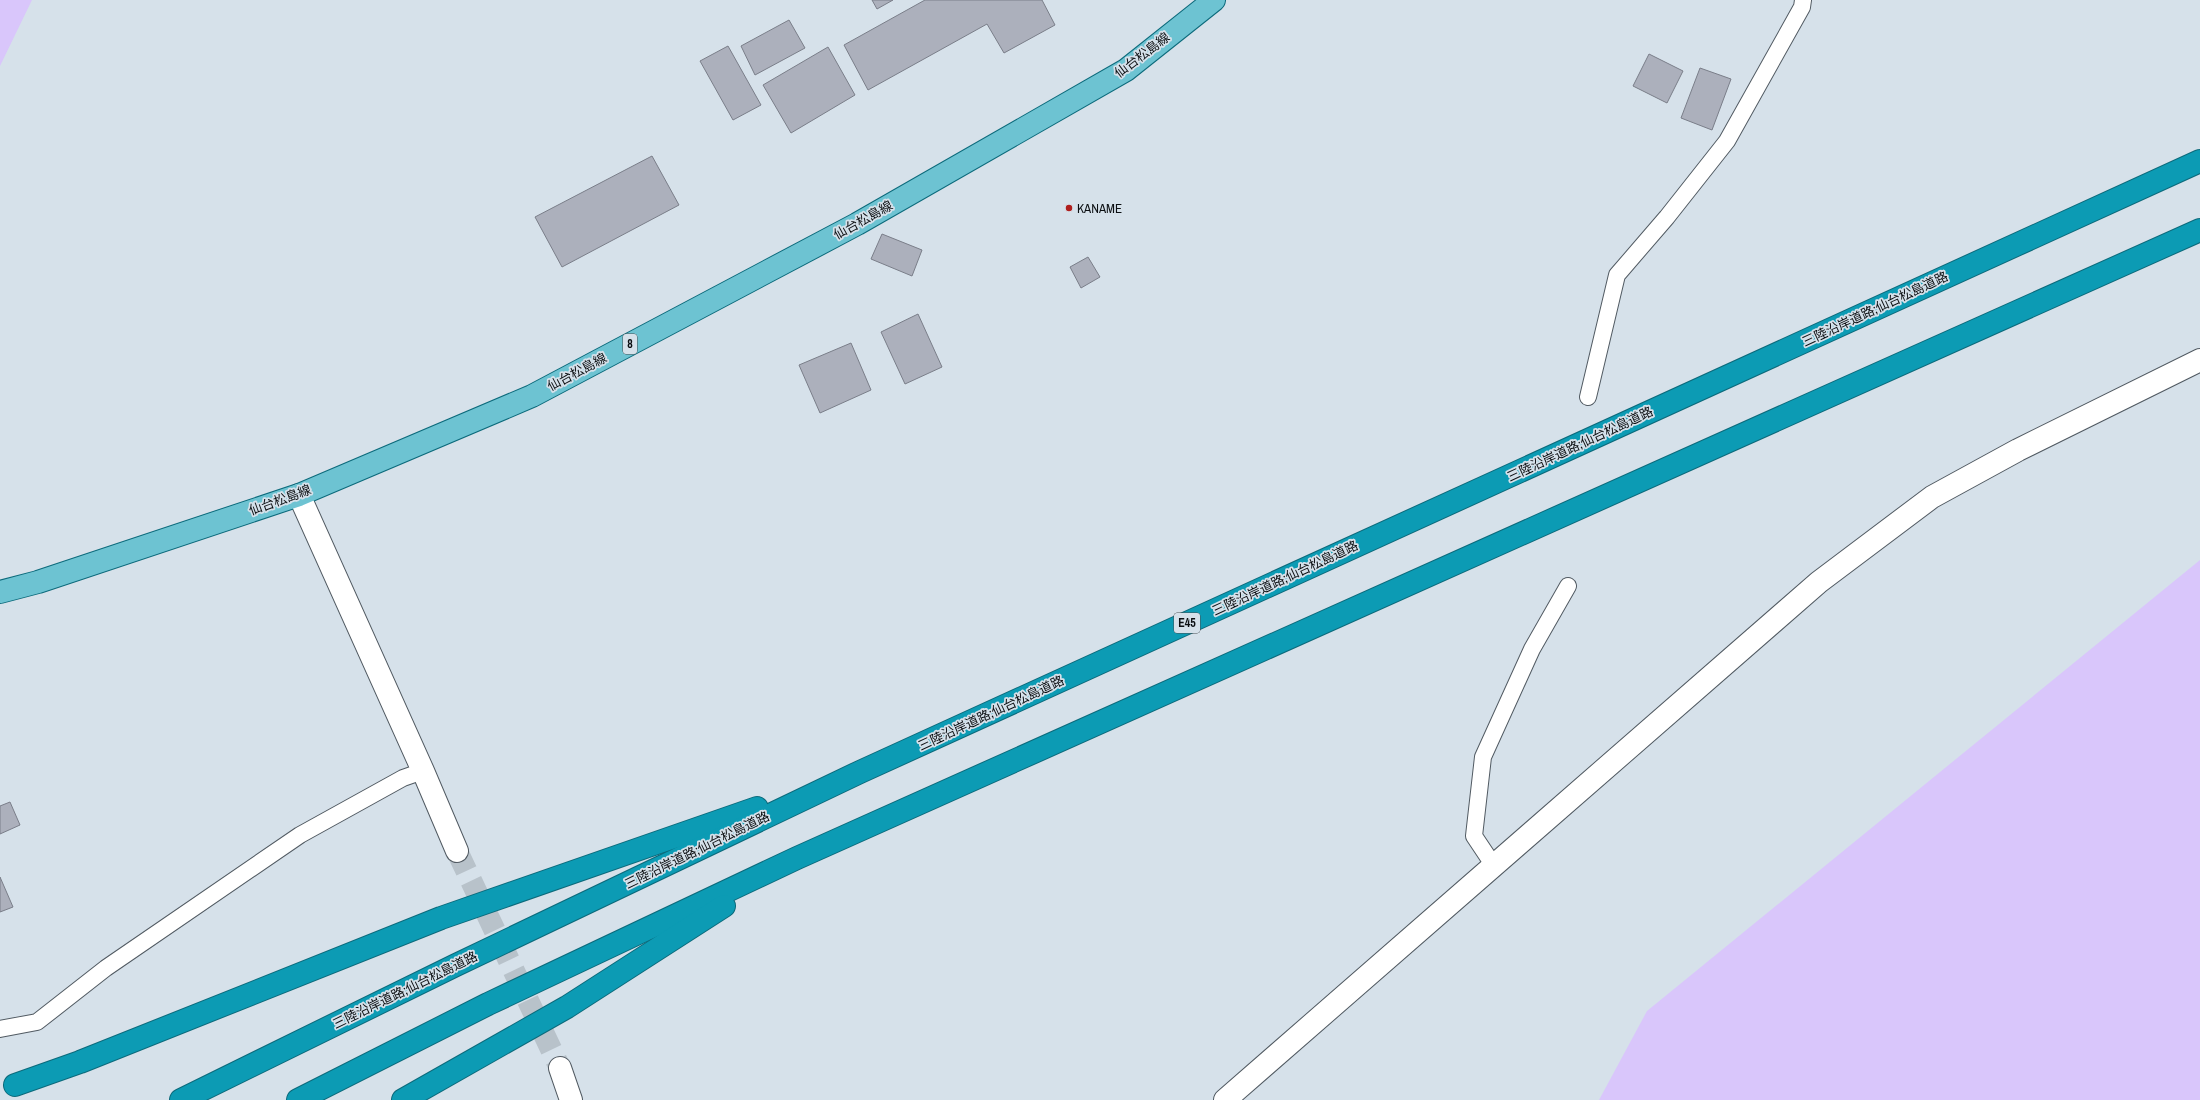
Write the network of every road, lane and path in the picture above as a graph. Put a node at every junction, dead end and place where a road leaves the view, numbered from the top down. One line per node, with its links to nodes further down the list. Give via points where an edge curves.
1 (1214, 0): 7 (main road, 仙台松島線 / 8, via 1126,70 857,224 532,396)
2 (1803, 0): 6 (lane, via 1727,141 1617,275)
3 (2200, 161): 11 (highway, 三陸沿岸道路;仙台松島道路 / E45)
4 (2200, 230): 13 (highway)
5 (2200, 360): 14 (street, via 2018,450 1932,497 1820,582)
6 (1588, 397)
7 (299, 495): 9 (main road, 仙台松島線 / 8, via 38,582); 10 (street)
8 (1568, 586): 14 (lane, via 1532,649 1484,757 1474,836)
9 (0, 592)
10 (424, 771): 12 (street); 15 (lane, via 403,778 300,835 106,968 37,1022)
11 (860, 772): 17 (highway, via 441,918); 18 (highway, 三陸沿岸道路;仙台松島道路 / E45)
12 (457, 851)
13 (797, 858): 19 (highway, via 488,1004); 20 (highway, via 567,1007)
14 (1494, 866): 22 (street)
15 (0, 1029)
16 (560, 1068): 21 (street)
17 (15, 1086)
18 (181, 1100)
19 (298, 1100)
20 (403, 1100)
21 (572, 1100)
22 (1225, 1100)

